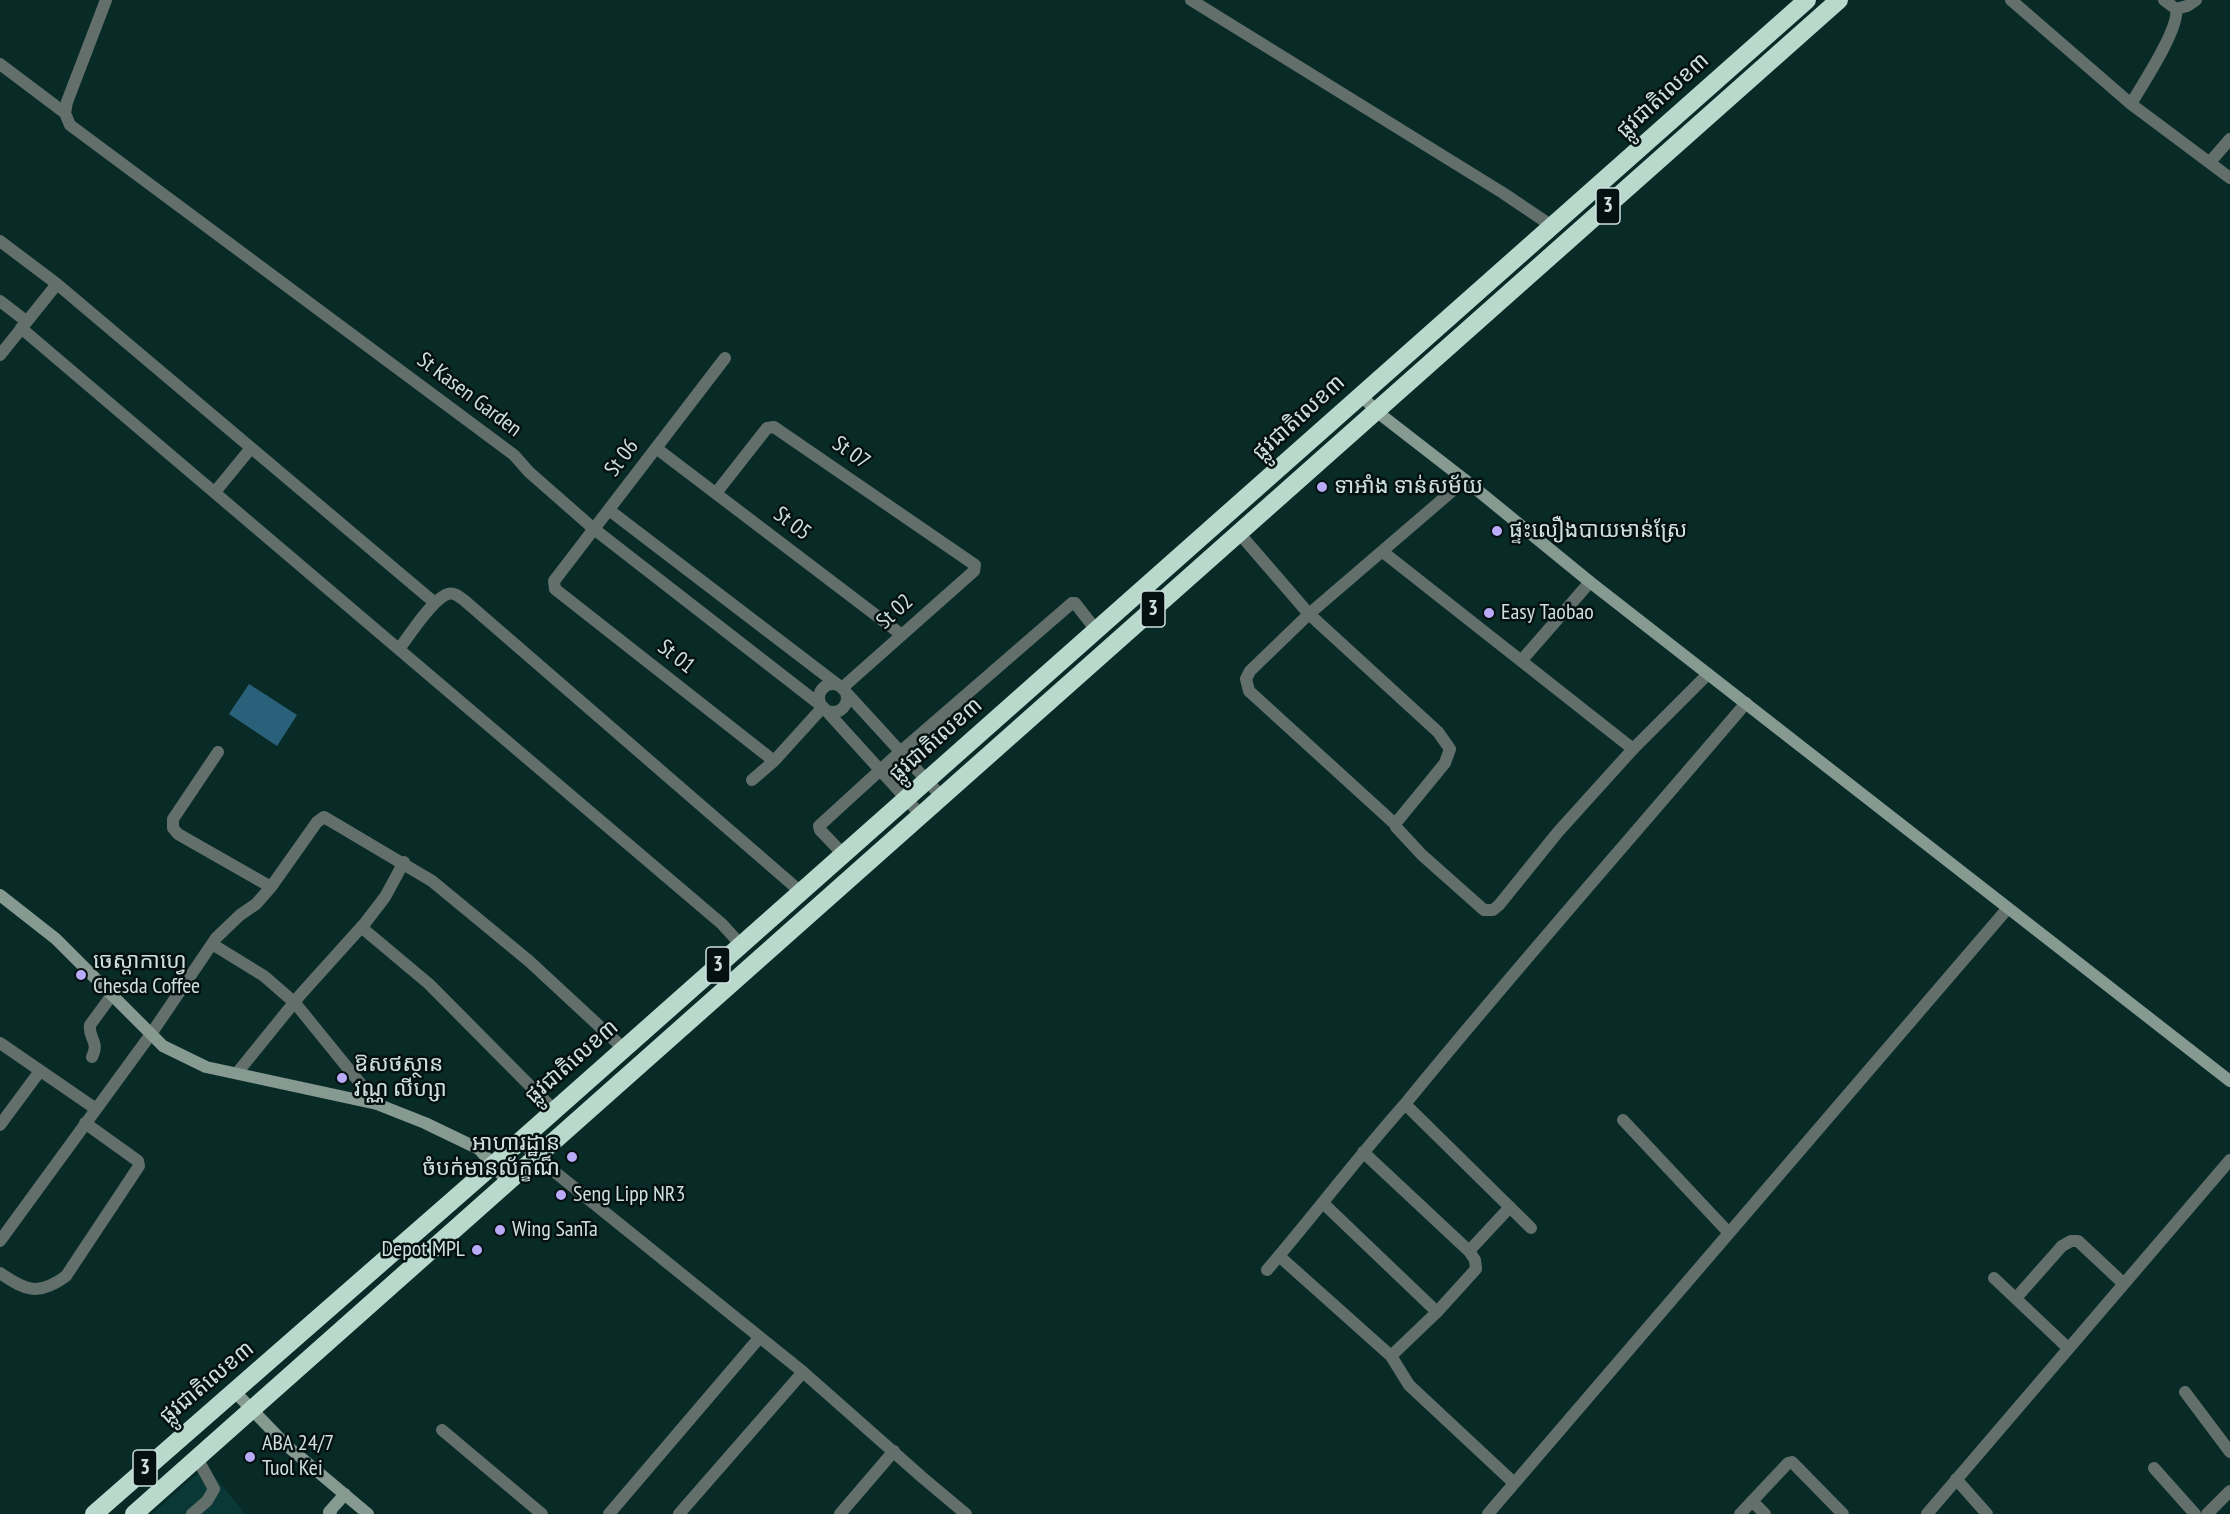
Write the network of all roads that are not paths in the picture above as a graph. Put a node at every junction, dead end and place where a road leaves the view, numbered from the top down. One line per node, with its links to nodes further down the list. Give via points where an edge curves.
1 (106, 0): 11 (street)
2 (1191, 0): 15 (street)
3 (1808, 0): 15 (highway, ផ្លូវជាតិលេខ៣ / 3)
4 (1839, 0): 23 (highway, ផ្លូវជាតិលេខ៣ / 3)
5 (2011, 0): 10 (street)
6 (2164, 0): 8 (street)
7 (2196, 0): 8 (street)
8 (2176, 9): 10 (street, via 2172,29)
9 (0, 64): 11 (street, St Kasen Garden)
10 (2131, 104): 13 (street)
11 (65, 113): 30 (street, St Kasen Garden, via 70,125 514,455)
12 (2230, 139): 13 (street)
13 (2210, 162): 14 (street)
14 (2230, 178)
15 (1552, 226): 22 (highway, ផ្លូវជាតិលេខ៣ / 3)
16 (0, 241): 17 (street)
17 (57, 284): 19 (street); 24 (street)
18 (0, 301): 19 (street)
19 (23, 325): 20 (street); 27 (street)
20 (0, 355)
21 (725, 358): 25 (street, St 06)
22 (1361, 395): 23 (street); 38 (highway, ផ្លូវជាតិលេខ៣ / 3)
23 (1376, 411): 26 (street); 31 (highway, ផ្លូវជាតិលេខ៣ / 3)
24 (251, 448): 27 (street); 36 (street)
25 (656, 448): 28 (street, St 05); 29 (street, St 06)
26 (1465, 480): 32 (street); 34 (street)
27 (215, 492): 40 (street)
28 (716, 493): 33 (street, St 07, via 767,428 774,427); 39 (street, St 05)
29 (609, 510): 30 (street, St 06); 43 (street)
30 (594, 529): 35 (street, St 06); 45 (street, St Kasen Garden)
31 (1239, 533): 37 (street); 53 (highway, ផ្លូវជាតិលេខ៣ / 3)
32 (1383, 552): 37 (street); 41 (street)
33 (975, 568): 39 (street, St 02)
34 (1590, 582): 41 (street); 42 (street)
35 (554, 584): 49 (street, St 01, via 555,589)
36 (435, 603): 40 (street); 60 (street, via 454,593 465,601)
37 (1309, 614): 56 (street, via 1438,732 1450,749 1445,763); 56 (street, via 1250,671 1246,679 1249,691)
38 (1096, 630): 48 (street, via 1072,603); 52 (highway, ផ្លូវជាតិលេខ៣ / 3)
39 (902, 635): 43 (street, St 02)
40 (399, 649): 65 (street, via 722,924)
41 (1521, 661): 46 (street)
42 (1708, 674): 44 (street); 46 (street)
43 (842, 688): 45 (street, via 834,684 821,690); 45 (street, via 846,700 843,708 831,712); 48 (street)
44 (1746, 704): 62 (street); 76 (street)
45 (823, 708): 49 (street); 50 (street, St Kasen Garden)
46 (1633, 749): 56 (street, via 1493,910 1484,910 1422,855)
47 (218, 752): 59 (street, via 173,819 173,828)
48 (900, 752): 50 (street); 52 (street)
49 (774, 760): 51 (street)
50 (880, 771): 54 (street, St Kasen Garden); 57 (street, via 819,826)
51 (752, 780)
52 (926, 780): 53 (street); 54 (highway, ផ្លូវជាតិលេខ៣ / 3)
53 (941, 796): 55 (highway, ផ្លូវជាតិលេខ៣ / 3)
54 (906, 799): 55 (street, St Kasen Garden); 57 (highway, ផ្លូវជាតិលេខ៣ / 3)
55 (920, 814): 84 (highway, ផ្លូវជាតិលេខ៣ / 3)
56 (1395, 824)
57 (843, 854): 60 (highway, ផ្លូវជាតិលេខ៣ / 3)
58 (404, 862): 59 (street, via 324,817); 63 (street, via 385,897); 70 (street, via 432,880 530,961)
59 (271, 887): 64 (street)
60 (801, 892): 65 (highway, ផ្លូវជាតិលេខ៣ / 3)
61 (0, 895): 66 (street, via 56,939)
62 (2008, 908): 74 (street); 91 (street)
63 (361, 927): 67 (street); 78 (street, via 429,984)
64 (212, 944): 67 (street, via 264,975); 68 (street)
65 (741, 945): 70 (highway, ផ្លូវជាតិលេខ៣ / 3)
66 (112, 995): 68 (street); 71 (street, via 90,1025 96,1049)
67 (295, 1003): 73 (street); 75 (street)
68 (151, 1034): 73 (street, via 163,1046 206,1067); 77 (street)
69 (0, 1043): 72 (street)
70 (624, 1049): 78 (highway, ផ្លូវជាតិលេខ៣ / 3)
71 (92, 1057)
72 (40, 1071): 77 (street); 81 (street)
73 (237, 1073): 75 (street)
74 (2230, 1081)
75 (377, 1104): 86 (street, via 479,1149)
76 (1405, 1104): 83 (street); 89 (street)
77 (96, 1109): 80 (street)
78 (554, 1110): 82 (highway, ផ្លូវជាតិលេខ៣ / 3)
79 (1623, 1120): 91 (street)
80 (86, 1123): 92 (street); 96 (street, via 138,1161 139,1166 66,1276 35,1290 19,1286)
81 (0, 1125)
82 (520, 1140): 84 (street); 86 (highway, ផ្លូវជាតិលេខ៣ / 3)
83 (1363, 1152): 88 (street); 93 (street)
84 (535, 1156): 87 (highway, ផ្លូវជាតិលេខ៣ / 3); 101 (street)
85 (2230, 1160): 98 (street)
86 (493, 1165): 87 (street); 105 (highway, ផ្លូវជាតិលេខ៣ / 3)
87 (507, 1181): 107 (highway, ផ្លូវជាតិលេខ៣ / 3)
88 (1324, 1204): 94 (street); 100 (street)
89 (1510, 1207): 90 (street); 93 (street)
90 (1531, 1228)
91 (1729, 1233): 114 (street)
92 (0, 1240)
93 (1468, 1251): 100 (street, via 1476,1269)
94 (1279, 1256): 95 (street); 103 (street)
95 (1267, 1270)
96 (0, 1273)
97 (1994, 1278): 99 (street)
98 (2124, 1284): 99 (street, via 2078,1241 2071,1241 2062,1246); 102 (street)
99 (2016, 1298): 102 (street)
100 (1437, 1312): 103 (street)
101 (760, 1337): 104 (street); 125 (street)
102 (2068, 1348): 113 (street)
103 (1391, 1356): 114 (street, via 1409,1385)
104 (804, 1372): 109 (street); 126 (street)
105 (236, 1392): 107 (street); 120 (highway, ផ្លូវជាតិលេខ៣ / 3)
106 (2184, 1392): 110 (street)
107 (251, 1410): 111 (highway, ផ្លូវជាតិលេខ៣ / 3); 116 (street)
108 (442, 1430): 124 (street)
109 (894, 1451): 118 (street); 127 (street)
110 (2230, 1452)
111 (197, 1458): 121 (highway, ផ្លូវជាតិលេខ៣ / 3); 122 (street, via 214,1490)
112 (2154, 1468): 134 (street)
113 (1956, 1479): 132 (street); 133 (street)
114 (1514, 1483): 128 (street)
115 (2230, 1491): 135 (street)
116 (345, 1494): 119 (street); 123 (street)
117 (1752, 1501): 129 (street); 130 (street); 131 (street, via 1792,1462)
118 (960, 1512)
119 (329, 1513)
120 (94, 1514)
121 (134, 1514)
122 (192, 1514)
123 (368, 1514)
124 (542, 1514)
125 (609, 1514)
126 (680, 1514)
127 (840, 1514)
128 (1488, 1514)
129 (1740, 1514)
130 (1765, 1514)
131 (1843, 1514)
132 (1927, 1514)
133 (1987, 1514)
134 (2195, 1514)
135 (2207, 1514)

